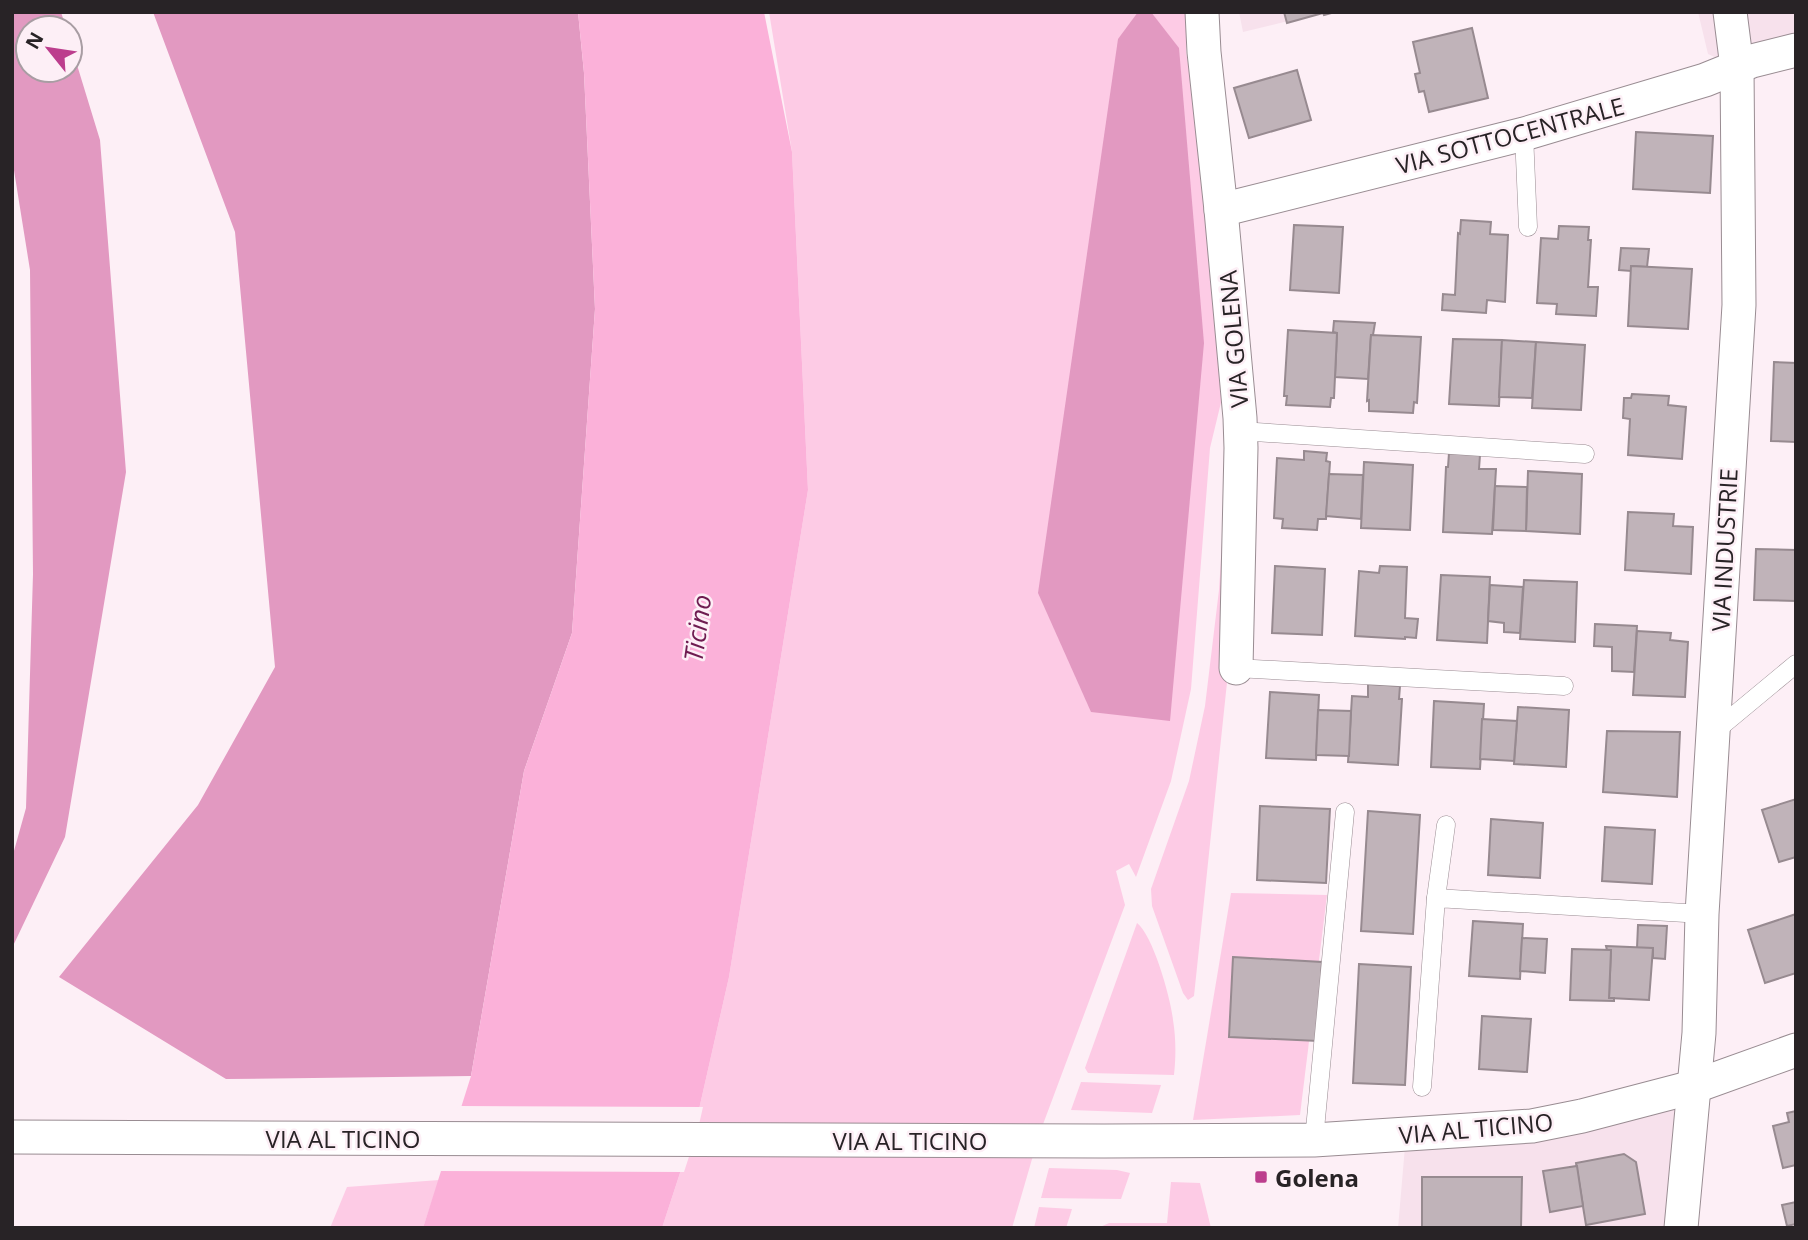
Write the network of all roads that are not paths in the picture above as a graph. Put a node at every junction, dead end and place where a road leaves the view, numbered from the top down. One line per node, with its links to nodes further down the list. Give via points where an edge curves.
1 (1202, 12): 6 (street, VIA GOLENA)
2 (1730, 12): 4 (street, VIA INDUSTRIE)
3 (1796, 50): 4 (street, VIA SOTTOCENTRALE)
4 (1737, 67): 5 (street, VIA SOTTOCENTRALE); 13 (street, VIA INDUSTRIE, via 1739,305)
5 (1524, 134): 6 (street, VIA SOTTOCENTRALE); 7 (lane)
6 (1221, 210): 8 (street, VIA GOLENA)
7 (1528, 227)
8 (1240, 431): 9 (lane); 11 (street, VIA GOLENA)
9 (1585, 454)
10 (1796, 664): 13 (lane)
11 (1236, 668): 12 (lane)
12 (1564, 685)
13 (1714, 732): 17 (street, VIA INDUSTRIE)
14 (1345, 812): 22 (lane)
15 (1446, 825): 16 (lane)
16 (1436, 898): 17 (lane); 19 (lane)
17 (1703, 914): 20 (street, VIA INDUSTRIE)
18 (1796, 1050): 20 (street, VIA AL TICINO)
19 (1422, 1087)
20 (1693, 1087): 22 (street, VIA AL TICINO, via 1532,1126); 23 (street, VIA INDUSTRIE)
21 (12, 1137): 22 (street, VIA AL TICINO)
22 (1314, 1140)
23 (1681, 1228)

